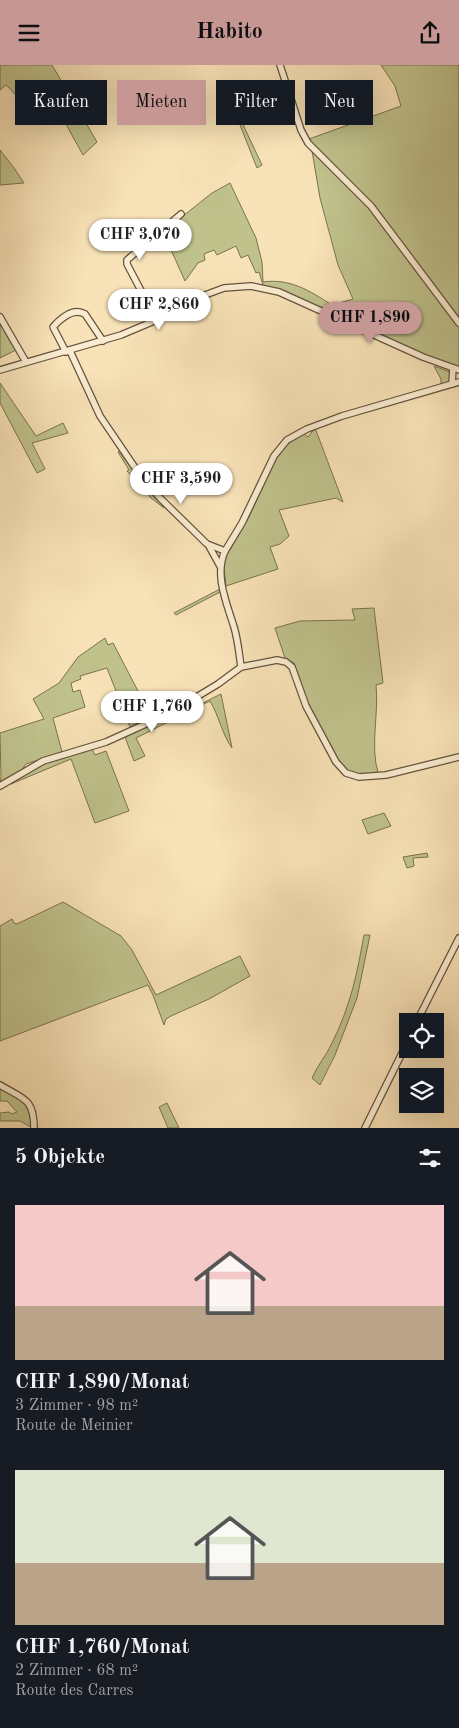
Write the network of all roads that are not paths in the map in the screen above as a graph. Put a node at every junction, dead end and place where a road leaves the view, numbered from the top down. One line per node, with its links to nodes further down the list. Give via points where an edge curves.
1 (280, 65): 5 (street, via 308,143 371,206)
2 (181, 214): 4 (street, via 127,260)
3 (0, 317): 8 (street)
4 (157, 321): 6 (street); 9 (street, via 215,290 239,285 262,287 290,296)
5 (459, 323)
6 (103, 341): 7 (street); 7 (street, via 85,314 72,313 53,327)
7 (68, 351): 8 (street); 13 (street, via 100,415 142,478)
8 (26, 362): 10 (street)
9 (456, 369): 12 (street)
10 (0, 370)
11 (459, 382): 12 (street)
12 (452, 384): 14 (street, via 334,419 287,440 274,456)
13 (207, 544): 14 (street); 15 (street)
14 (225, 551): 15 (street)
15 (220, 566): 16 (street, via 225,603 237,639)
16 (241, 667): 17 (street, via 277,660 288,663 329,750 349,774 359,777 386,775); 18 (street, via 170,713 106,742 43,761)
17 (459, 758)
18 (0, 786)
19 (459, 938): 20 (street)
20 (421, 1013)
21 (399, 1058): 24 (street)
22 (0, 1085): 23 (street, via 30,1105 34,1112)
23 (34, 1128)
24 (364, 1128)

